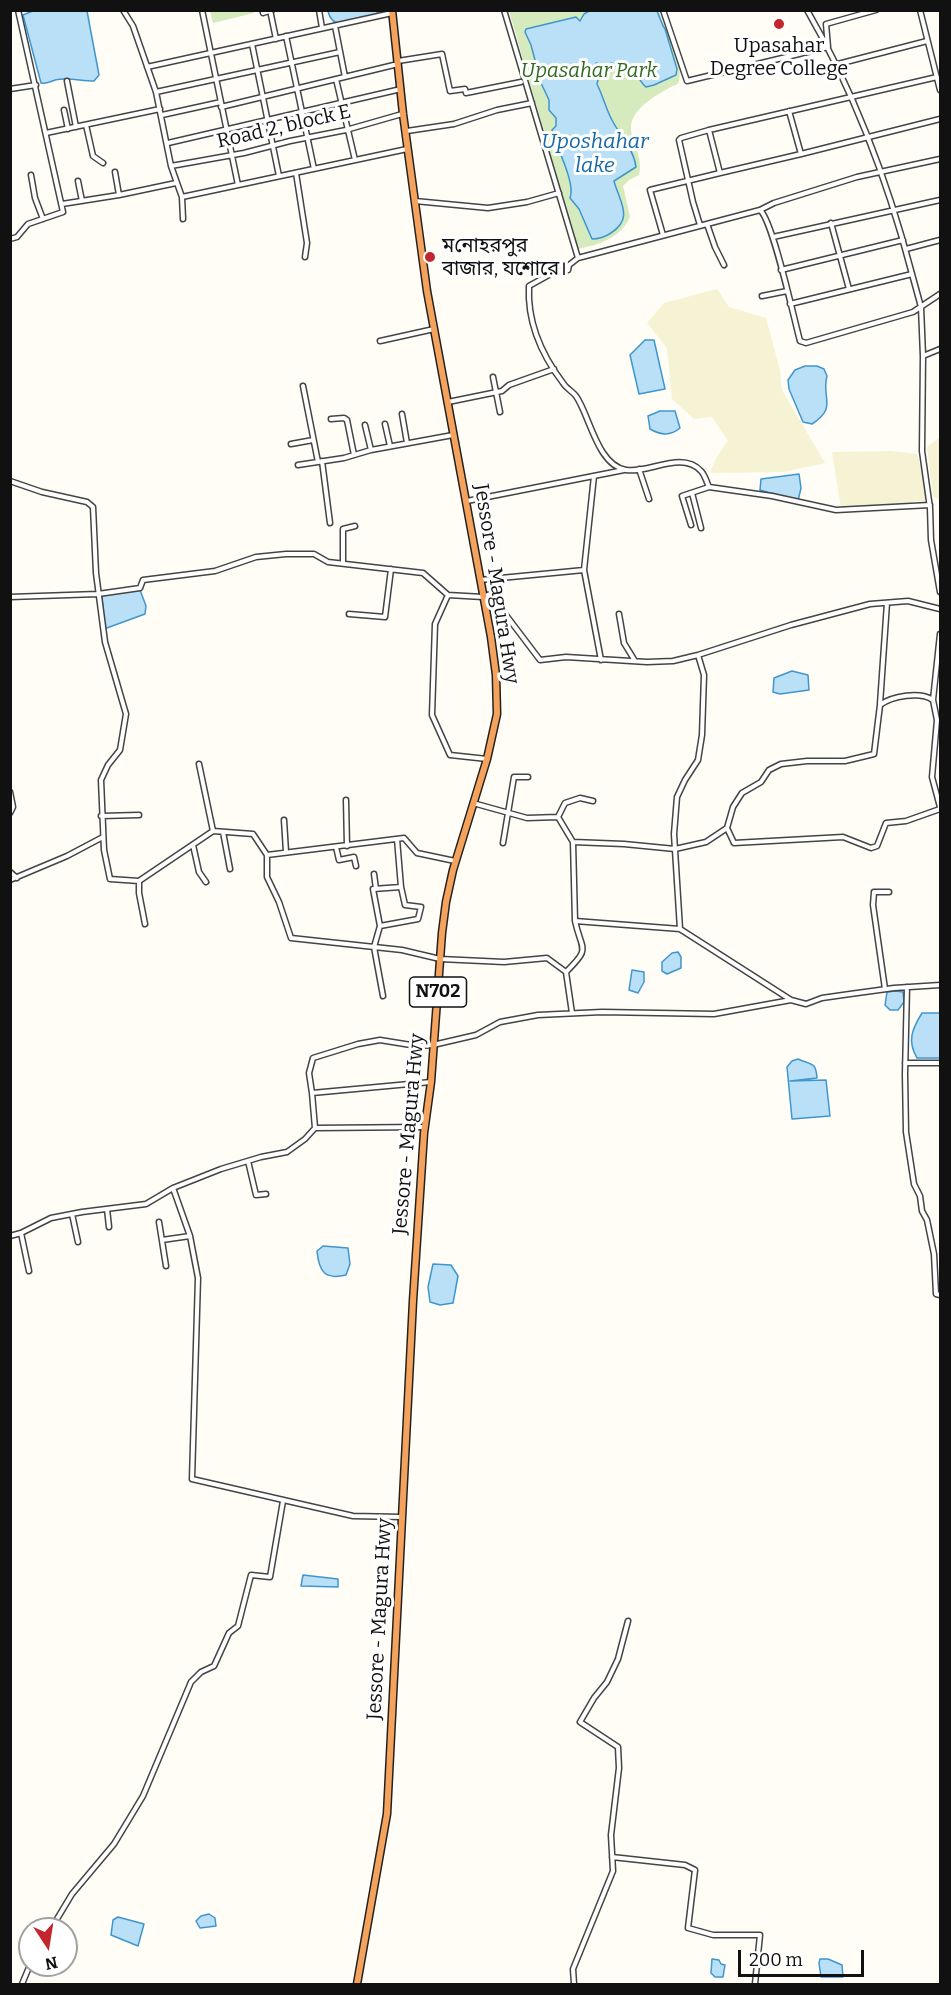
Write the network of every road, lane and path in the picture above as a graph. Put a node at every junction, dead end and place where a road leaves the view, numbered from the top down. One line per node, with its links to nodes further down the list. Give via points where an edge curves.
1 (18, 10): 35 (street)
2 (123, 10): 27 (street, via 134,26)
3 (202, 10): 21 (street)
4 (319, 10): 14 (street)
5 (504, 10): 44 (street)
6 (663, 10): 19 (street, via 687,81)
7 (807, 10): 19 (street)
8 (876, 10): 19 (street, via 826,24)
9 (920, 10): 17 (street)
10 (271, 11): 12 (street); 16 (street)
11 (392, 12): 13 (street); 25 (highway, Jessore - Magura Hwy / N702)
12 (263, 13)
13 (335, 26): 14 (street); 20 (street)
14 (322, 28): 15 (street)
15 (286, 36): 16 (street); 24 (street)
16 (276, 39): 18 (street)
17 (927, 41): 23 (street); 26 (street)
18 (252, 44): 21 (street); 28 (street)
19 (828, 47): 26 (street)
20 (340, 52): 24 (street); 29 (street)
21 (211, 53): 27 (street); 31 (street)
22 (940, 60): 23 (street)
23 (933, 62): 30 (street)
24 (291, 63): 28 (street); 36 (street)
25 (399, 63): 29 (street); 34 (street, via 442,54 450,92 465,89 466,93); 38 (highway, Jessore - Magura Hwy / N702)
26 (838, 64): 42 (street)
27 (147, 67): 40 (street)
28 (258, 70): 31 (street); 41 (street)
29 (345, 77): 32 (street)
30 (937, 77): 39 (street); 42 (street)
31 (216, 79): 40 (street); 45 (street)
32 (336, 79): 36 (street); 43 (street)
33 (67, 81): 55 (street)
34 (521, 82)
35 (36, 86): 37 (street); 61 (street)
36 (296, 88): 41 (street); 49 (street)
37 (10, 89)
38 (402, 89): 43 (street); 50 (highway, Jessore - Magura Hwy / N702)
39 (940, 90)
40 (156, 92): 46 (street)
41 (263, 96): 45 (street); 52 (street)
42 (852, 98): 48 (street); 62 (street)
43 (341, 103): 49 (street); 58 (street)
44 (532, 103): 60 (street, via 454,124); 84 (street)
45 (221, 105): 51 (street); 57 (street)
46 (160, 109): 51 (street); 54 (street)
47 (64, 110): 56 (street)
48 (789, 111): 59 (street); 67 (street)
49 (302, 112): 52 (street); 63 (street)
50 (403, 114): 58 (street, Road 2, block E); 60 (highway, Jessore - Magura Hwy / N702)
51 (162, 115): 64 (street)
52 (268, 120): 57 (street); 65 (street)
53 (940, 120): 62 (street)
54 (86, 125): 55 (street); 71 (street, via 93,156)
55 (76, 127): 56 (street)
56 (68, 129): 61 (street)
57 (226, 130): 64 (street); 68 (street)
58 (346, 130): 63 (street, Road 2, block E); 70 (street)
59 (709, 130): 76 (street); 81 (street, via 680,139)
60 (407, 131): 66 (highway, Jessore - Magura Hwy / N702)
61 (46, 134): 90 (street)
62 (868, 136): 67 (street); 77 (street)
63 (306, 138): 65 (street, Road 2, block E); 73 (street)
64 (168, 143): 72 (street)
65 (272, 145): 68 (street, Road 2, block E); 79 (street)
66 (409, 149): 70 (street); 89 (highway, Jessore - Magura Hwy / N702)
67 (801, 154): 76 (street)
68 (232, 155): 72 (street, Road 2, block E); 83 (street)
69 (940, 159): 77 (street)
70 (355, 160): 73 (street)
71 (103, 163)
72 (171, 166): 82 (street)
73 (314, 169): 75 (street)
74 (115, 172): 85 (street)
75 (296, 173): 79 (street); 105 (street, via 307,243)
76 (720, 173): 81 (street)
77 (882, 173): 91 (street, via 857,177); 92 (street)
78 (31, 175): 93 (street)
79 (279, 176): 83 (street)
80 (78, 181): 88 (street)
81 (689, 181): 97 (street); 98 (street, via 650,190)
82 (176, 183): 85 (street); 86 (street)
83 (238, 185): 86 (street)
84 (559, 193): 89 (street, via 488,208); 106 (street)
85 (119, 195): 88 (street)
86 (182, 197): 94 (street)
87 (940, 200): 92 (street)
88 (82, 201): 90 (street)
89 (415, 201): 116 (highway, Jessore - Magura Hwy / N702)
90 (62, 204): 93 (street, via 63,212)
91 (760, 210): 96 (street); 99 (street)
92 (895, 210): 95 (street); 101 (street)
93 (43, 219): 100 (street, via 28,224)
94 (183, 219)
95 (831, 223): 99 (street); 104 (street)
96 (707, 224): 97 (street); 107 (street)
97 (700, 225): 98 (street)
98 (663, 235): 106 (street)
99 (773, 237): 108 (street)
100 (10, 239)
101 (903, 240): 103 (street); 104 (street)
102 (940, 240): 103 (street)
103 (906, 249): 109 (street)
104 (840, 255): 108 (street); 110 (street)
105 (305, 257)
106 (578, 258): 120 (street, via 568,270 556,271 529,286 531,324)
107 (724, 265)
108 (782, 270): 111 (street)
109 (912, 274): 110 (street); 115 (street)
110 (849, 289): 114 (street)
111 (787, 291): 113 (street); 114 (street)
112 (940, 294): 115 (street)
113 (762, 296)
114 (790, 304): 115 (street, via 800,341 806,343)
115 (921, 307): 119 (street)
116 (435, 329): 117 (street); 124 (highway, Jessore - Magura Hwy / N702)
117 (380, 341)
118 (940, 349): 119 (street)
119 (923, 356): 147 (street, via 922,450)
120 (554, 369): 123 (street); 140 (street, via 576,396 606,458)
121 (493, 377): 123 (street)
122 (303, 386): 131 (street)
123 (497, 392): 124 (street); 125 (street)
124 (448, 402): 130 (highway, Jessore - Magura Hwy / N702)
125 (500, 411)
126 (402, 414): 132 (street)
127 (331, 419): 136 (street, via 347,420)
128 (385, 424): 134 (street)
129 (365, 425): 135 (street)
130 (454, 435): 132 (street); 146 (highway, Jessore - Magura Hwy / N702)
131 (314, 440): 133 (street); 137 (street)
132 (407, 443): 134 (street)
133 (291, 444)
134 (390, 446): 135 (street)
135 (370, 450): 136 (street)
136 (354, 455): 137 (street)
137 (320, 461): 138 (street); 148 (street)
138 (298, 465)
139 (639, 469): 140 (street); 143 (street, via 687,463 701,471); 145 (street)
140 (625, 470): 141 (street)
141 (594, 476): 146 (street); 154 (street)
142 (10, 481): 157 (street, via 93,507)
143 (709, 488): 144 (street); 147 (street, via 836,510)
144 (692, 493): 149 (street, via 682,496); 151 (street)
145 (649, 499)
146 (466, 501): 155 (highway, Jessore - Magura Hwy / N702)
147 (930, 504): 156 (street, via 931,540)
148 (330, 523)
149 (691, 525)
150 (355, 526): 152 (street, via 344,529)
151 (701, 528)
152 (343, 563): 153 (street); 157 (street, via 328,562 314,554 256,557 215,571 156,577 143,580 140,588)
153 (391, 569): 158 (street, via 423,573); 163 (street, via 385,617)
154 (584, 570): 155 (street); 167 (street)
155 (480, 580): 160 (highway, Jessore - Magura Hwy / N702)
156 (940, 592)
157 (98, 594): 159 (street); 182 (street, via 105,642 126,714 120,750 101,780)
158 (448, 595): 160 (street); 171 (street, via 435,624 432,715 450,755)
159 (10, 597)
160 (483, 597): 167 (street, via 490,594 540,660); 171 (highway, Jessore - Magura Hwy / N702, via 497,695 496,722)
161 (887, 603): 162 (street, via 908,601); 166 (street, via 791,625); 170 (street)
162 (940, 609)
163 (349, 614)
164 (619, 614): 168 (street, via 624,643)
165 (940, 634): 169 (street)
166 (698, 655): 168 (street, via 673,661); 195 (street, via 704,675 702,735 698,760 677,797)
167 (601, 660): 168 (street)
168 (635, 662)
169 (933, 700): 170 (street, via 906,696); 178 (street, via 937,720 932,777)
170 (879, 705): 185 (street, via 874,754 845,761 782,764 769,770 761,782 742,793)
171 (486, 759): 177 (highway, Jessore - Magura Hwy / N702)
172 (199, 764): 186 (street)
173 (528, 777): 180 (street, via 514,777)
174 (10, 792): 179 (street)
175 (346, 800): 193 (street)
176 (593, 801): 183 (street, via 580,798 566,803)
177 (472, 803): 180 (street); 198 (highway, Jessore - Magura Hwy / N702)
178 (940, 808): 185 (street, via 906,821 886,823 877,846 871,848 843,837 734,843)
179 (10, 813)
180 (508, 813): 183 (street, via 527,818); 191 (street)
181 (139, 815): 182 (street)
182 (101, 816): 188 (street)
183 (558, 817): 190 (street)
184 (284, 820): 196 (street)
185 (727, 828): 195 (street, via 706,842)
186 (213, 831): 187 (street); 192 (street)
187 (223, 832): 197 (street, via 253,834); 200 (street)
188 (103, 837): 203 (street); 205 (street, via 110,879)
189 (397, 839): 193 (street); 198 (street, via 404,838 417,853); 207 (street)
190 (573, 842): 195 (street); 210 (street)
191 (503, 843)
192 (193, 845): 205 (street); 206 (street, via 199,872)
193 (347, 846): 194 (street)
194 (336, 847): 196 (street); 199 (street, via 339,860 354,857)
195 (675, 849): 213 (street)
196 (286, 852): 197 (street)
197 (267, 855): 214 (street, via 267,877 291,939)
198 (455, 861): 215 (highway, Jessore - Magura Hwy / N702)
199 (356, 866)
200 (230, 869)
201 (10, 872): 203 (street)
202 (374, 874): 208 (street)
203 (16, 878): 204 (street)
204 (10, 880)
205 (139, 881): 211 (street)
206 (206, 882)
207 (400, 887): 208 (street); 212 (street, via 405,905 421,907 418,919)
208 (376, 889): 212 (street)
209 (889, 892): 219 (street, via 874,892 873,904)
210 (575, 921): 213 (street); 216 (street, via 583,943 582,956)
211 (145, 924)
212 (380, 926): 214 (street)
213 (680, 929): 221 (street)
214 (374, 947): 215 (street); 220 (street)
215 (440, 959): 216 (street, via 504,962 547,958); 223 (highway, Jessore - Magura Hwy / N702)
216 (566, 972): 222 (street)
217 (940, 985): 218 (street)
218 (907, 987): 219 (street); 224 (street)
219 (885, 989): 221 (street, via 806,1004)
220 (383, 996)
221 (792, 1000): 222 (street, via 714,1014)
222 (572, 1013): 223 (street, via 500,1022 476,1035)
223 (433, 1045): 226 (highway, Jessore - Magura Hwy / N702); 227 (street, via 380,1040 313,1058 309,1073)
224 (905, 1063): 225 (street); 244 (street, via 906,1132 914,1184 934,1254 936,1294)
225 (940, 1063)
226 (431, 1082): 227 (street); 228 (highway, Jessore - Magura Hwy / N702)
227 (312, 1093): 229 (street)
228 (425, 1127): 229 (street); 246 (highway, Jessore - Magura Hwy / N702)
229 (315, 1128): 230 (street, via 287,1152)
230 (248, 1161): 231 (street); 232 (street, via 253,1190 256,1195)
231 (173, 1188): 233 (street, via 146,1204); 239 (street)
232 (266, 1194)
233 (106, 1209): 234 (street); 236 (street)
234 (72, 1214): 237 (street, via 51,1218); 241 (street)
235 (159, 1222): 240 (street)
236 (109, 1227)
237 (21, 1233): 238 (street); 243 (street)
238 (10, 1236)
239 (190, 1236): 240 (street); 245 (street, via 198,1278 192,1479)
240 (162, 1240): 242 (street)
241 (78, 1242)
242 (166, 1266)
243 (29, 1271)
244 (940, 1295)
245 (283, 1501): 246 (street, via 353,1516); 249 (street, via 270,1577 251,1575 238,1626 229,1633 214,1666 191,1682 142,1796 114,1844 72,1894)
246 (402, 1517): 250 (highway, Jessore - Magura Hwy / N702, via 387,1814)
247 (628, 1621): 248 (street, via 618,1659 580,1722 618,1747)
248 (612, 1857): 251 (street, via 613,1871 573,1969); 252 (street, via 695,1869 688,1928 713,1935 760,1935)
249 (58, 1917)
250 (357, 1984)
251 (574, 1984)
252 (755, 1984)

